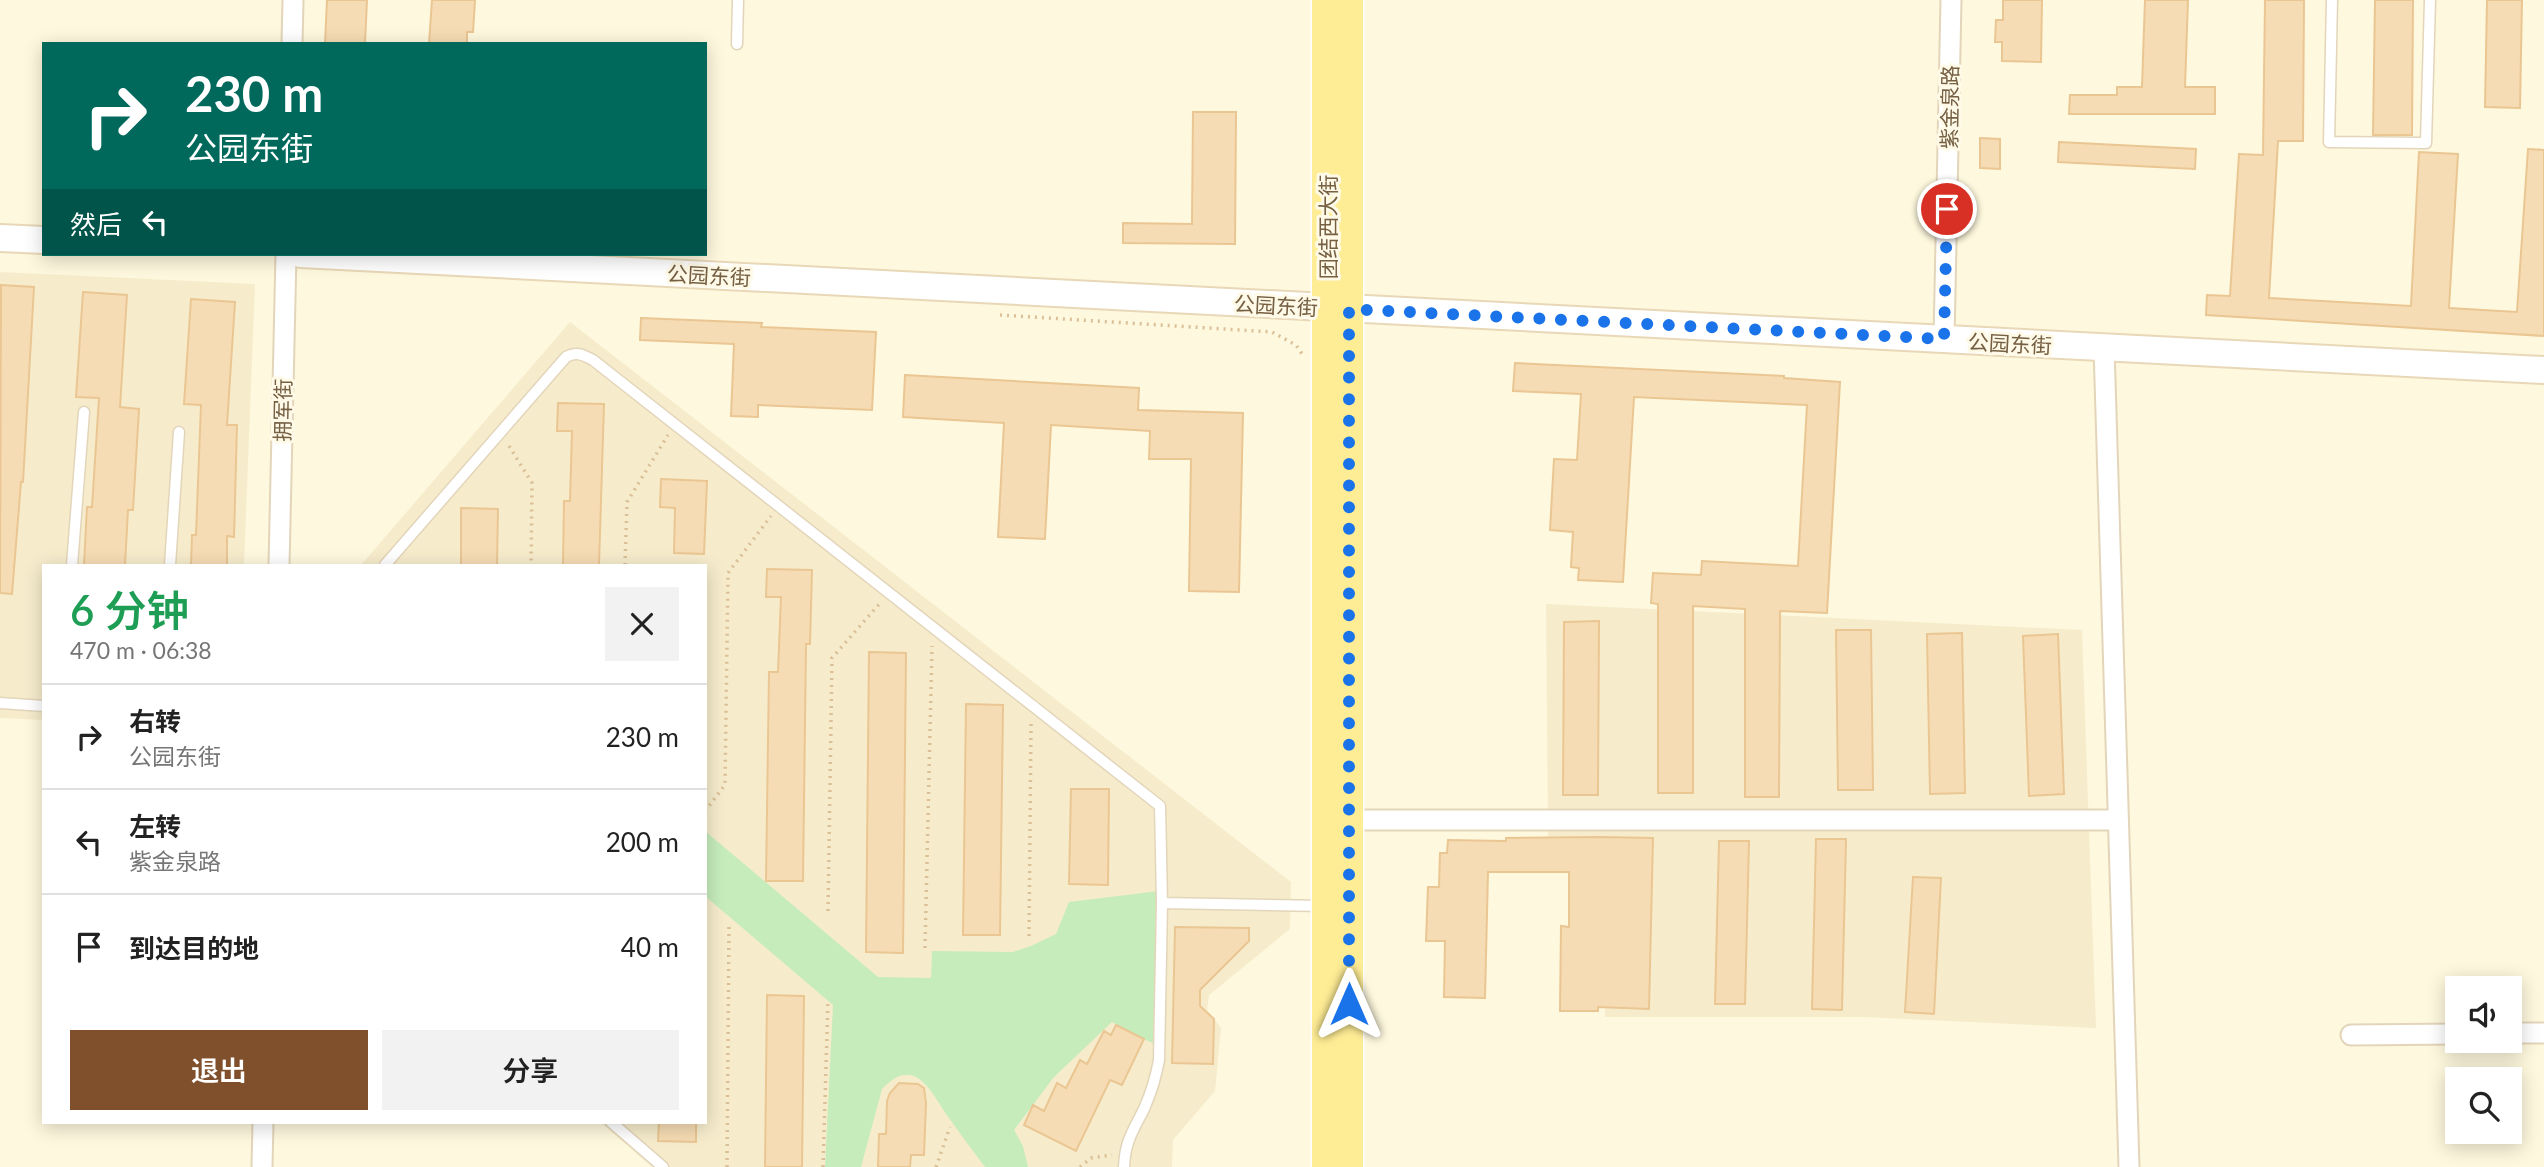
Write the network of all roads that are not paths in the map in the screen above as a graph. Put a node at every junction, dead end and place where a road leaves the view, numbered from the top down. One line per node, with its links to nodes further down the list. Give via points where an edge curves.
1 (293, 0): 8 (street)
2 (738, 0): 9 (lane)
3 (1327, 0): 14 (main road, 团结西大街)
4 (1348, 0): 14 (main road, 团结西大街)
5 (1951, 0): 15 (street, 紫金泉路)
6 (2332, 0): 7 (lane, via 2329,142 2426,143)
7 (2430, 0)
8 (292, 42)
9 (737, 44)
10 (0, 238): 11 (street)
11 (42, 240)
12 (286, 256): 22 (street, 拥军街)
13 (339, 256): 14 (street, 公园东街)
14 (1338, 308): 15 (street, 公园东街); 26 (main road, 团结西大街); 29 (main road, 团结西大街)
15 (1944, 339): 16 (street, 公园东街)
16 (2104, 347): 17 (street, 公园东街); 27 (street)
17 (2544, 370)
18 (84, 412): 20 (lane)
19 (179, 432): 21 (lane)
20 (72, 564)
21 (170, 564)
22 (279, 564)
23 (386, 564): 28 (lane, via 566,357 580,353 1160,806)
24 (0, 703): 25 (lane)
25 (42, 706)
26 (1349, 820): 27 (street); 40 (main road, 团结西大街)
27 (2118, 820): 41 (street)
28 (1162, 903): 29 (lane); 38 (lane, via 1159,1060 1155,1082 1128,1138)
29 (1328, 906): 39 (main road, 团结西大街)
30 (2522, 1033): 31 (street)
31 (2544, 1033)
32 (2445, 1034): 33 (street)
33 (2351, 1035)
34 (263, 1124): 36 (street)
35 (613, 1124): 37 (lane)
36 (262, 1167)
37 (663, 1167)
38 (1124, 1167)
39 (1326, 1167)
40 (1348, 1167)
41 (2129, 1167)

